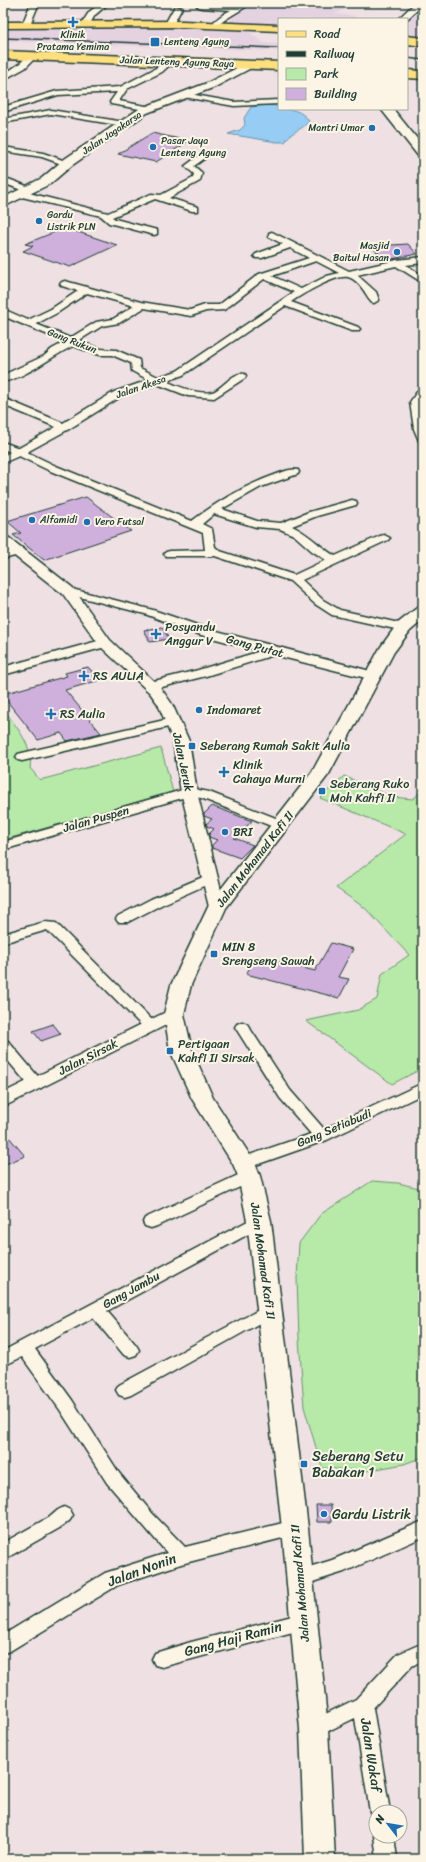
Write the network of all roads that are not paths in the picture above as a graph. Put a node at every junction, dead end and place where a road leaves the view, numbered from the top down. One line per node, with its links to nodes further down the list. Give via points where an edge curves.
1 (35, 3): 12 (street)
2 (105, 3): 9 (street)
3 (248, 3): 7 (street)
4 (420, 3): 8 (street)
5 (200, 6): 7 (street)
6 (178, 8): 10 (street)
7 (239, 8): 13 (street, via 220,19)
8 (403, 18)
9 (85, 24): 10 (main road); 12 (main road)
10 (169, 24): 13 (main road)
11 (3, 25): 12 (main road)
12 (26, 25)
13 (215, 25): 14 (main road)
14 (278, 28)
15 (408, 40): 16 (main road)
16 (423, 42)
17 (3, 55): 18 (main road, Jalan Lenteng Agung Raya)
18 (33, 56): 19 (main road, Jalan Lenteng Agung Raya); 24 (street)
19 (170, 61): 20 (main road, Jalan Lenteng Agung Raya); 25 (street, via 159,70)
20 (249, 65): 21 (main road, Jalan Lenteng Agung Raya); 26 (main road, Jalan Jagakarsa, via 211,86)
21 (278, 66)
22 (408, 74): 23 (main road)
23 (423, 75)
24 (3, 78)
25 (121, 89): 28 (street, via 115,103); 29 (street, via 57,93)
26 (187, 95): 27 (street, via 234,104); 28 (main road, Jalan Jagakarsa)
27 (278, 102)
28 (148, 108): 32 (main road, Jalan Jagakarsa)
29 (3, 110)
30 (388, 110): 35 (main road)
31 (3, 121): 32 (street, via 51,112)
32 (124, 124): 36 (main road, Jalan Jagakarsa)
33 (3, 149): 36 (street)
34 (207, 154): 39 (street, via 189,166 198,174 197,180)
35 (423, 154)
36 (67, 162): 38 (main road, Jalan Jagakarsa, via 46,181)
37 (3, 180): 38 (street)
38 (25, 192): 40 (main road, Jalan Jagakarsa); 42 (street)
39 (162, 198): 41 (street); 42 (street, via 154,196)
40 (3, 203)
41 (195, 209)
42 (107, 216): 43 (street, via 112,221)
43 (154, 232)
44 (272, 235): 45 (street)
45 (289, 245): 46 (street); 47 (street)
46 (259, 256)
47 (316, 258): 50 (street); 51 (street)
48 (423, 260): 49 (street, Jalan Akesa)
49 (397, 264): 50 (street, Jalan Akesa); 52 (street)
50 (347, 273): 55 (street, Jalan Akesa); 56 (street, via 374,294)
51 (262, 276): 55 (street); 58 (street, via 221,308 205,308 193,313)
52 (423, 280)
53 (65, 284): 54 (street)
54 (87, 289): 58 (street); 60 (street)
55 (301, 292): 57 (street, Jalan Akesa)
56 (374, 300)
57 (284, 303): 61 (street); 65 (street, Jalan Akesa, via 180,373)
58 (140, 305): 62 (street, via 116,321 87,330)
59 (3, 312): 60 (street, Gang Rukun)
60 (30, 323): 62 (street, Gang Rukun)
61 (355, 328)
62 (72, 342): 64 (street, via 47,358); 65 (street, Gang Rukun, via 100,352 113,352 136,362 134,369)
63 (241, 376): 65 (street, via 214,395 195,394)
64 (3, 379)
65 (156, 381): 68 (street, Jalan Akesa, via 118,394)
66 (423, 392): 69 (street, via 414,402)
67 (3, 401): 68 (street)
68 (65, 426): 71 (street, Jalan Akesa)
69 (423, 439)
70 (3, 445): 71 (street)
71 (18, 453): 72 (street, Jalan Akesa); 76 (street)
72 (3, 460)
73 (294, 472): 75 (street, via 257,485)
74 (352, 503): 77 (street)
75 (213, 510): 76 (street); 77 (street, via 256,524)
76 (194, 525): 80 (street, via 208,531)
77 (282, 526): 84 (street, via 298,533)
78 (384, 538): 84 (street)
79 (3, 540): 81 (street, Jalan Jeruk)
80 (213, 551): 82 (street); 85 (street, via 278,572)
81 (19, 552): 83 (street); 86 (street, Jalan Jeruk)
82 (170, 554)
83 (3, 556)
84 (334, 561): 85 (street)
85 (294, 580): 88 (street, via 336,613)
86 (68, 591): 89 (street, Jalan Jeruk); 90 (street, Gang Putat, via 149,612 205,632)
87 (423, 612): 88 (main road, Jalan Mohamad Kafi II)
88 (404, 627): 92 (main road, Jalan Mohamad Kafi II, via 386,652)
89 (105, 644): 91 (street); 93 (street, Jalan Jeruk)
90 (274, 651): 92 (street, Gang Putat); 93 (street)
91 (3, 671)
92 (374, 676): 97 (main road, Jalan Mohamad Kafi II, via 320,774)
93 (150, 686): 94 (street, Jalan Jeruk, via 165,704)
94 (174, 722): 95 (street); 96 (street, Jalan Jeruk, via 181,741)
95 (22, 757)
96 (189, 792): 97 (street, via 204,795); 98 (street, Jalan Puspen); 99 (street, Jalan Jeruk)
97 (281, 825): 100 (main road, Jalan Mohamad Kafi II)
98 (3, 846)
99 (210, 878): 100 (street, Jalan Jeruk); 101 (street)
100 (217, 907): 103 (main road, Jalan Mohamad Kafi II, via 181,985)
101 (123, 919)
102 (3, 939): 104 (street, via 51,926)
103 (174, 1014): 104 (street, Jalan Sirsak); 111 (main road, Jalan Mohamad Kafi II, via 181,1050 203,1099)
104 (150, 1026): 107 (street, Jalan Sirsak)
105 (242, 1027): 110 (street, via 285,1094)
106 (3, 1045): 107 (street)
107 (36, 1084): 109 (street, Jalan Sirsak)
108 (423, 1088): 110 (street, Gang Setiabudi)
109 (3, 1101)
110 (322, 1136): 111 (street, Gang Setiabudi)
111 (246, 1169): 112 (main road, Jalan Mohamad Kafi II); 113 (street, Gang Setiabudi)
112 (260, 1221): 114 (street, Gang Jambu); 115 (main road, Jalan Mohamad Kafi II)
113 (151, 1222)
114 (96, 1310): 116 (street, Gang Jambu); 117 (street)
115 (270, 1310): 119 (street); 121 (main road, Jalan Mohamad Kafi II)
116 (25, 1348): 118 (street, Gang Jambu); 124 (street, via 66,1405 113,1478)
117 (130, 1350)
118 (3, 1359)
119 (125, 1390)
120 (64, 1515): 123 (street)
121 (295, 1528): 124 (street, Jalan Nonin); 125 (main road, Jalan Mohamad Kafi II)
122 (423, 1530): 125 (street)
123 (3, 1552)
124 (181, 1556): 127 (street, Jalan Nonin, via 112,1579)
125 (308, 1576): 126 (main road, Jalan Mohamad Kafi II)
126 (304, 1621): 129 (street, Gang Haji Ramin); 131 (main road, Jalan Mohamad Kafi II)
127 (5, 1639)
128 (423, 1651): 130 (street, via 405,1660)
129 (162, 1660)
130 (358, 1707): 131 (street, Jalan Wakaf); 132 (street, Jalan Wakaf)
131 (318, 1726): 134 (main road, Jalan Mohamad Kafi II)
132 (378, 1804)
133 (385, 1844): 135 (street)
134 (320, 1859)
135 (387, 1859)

